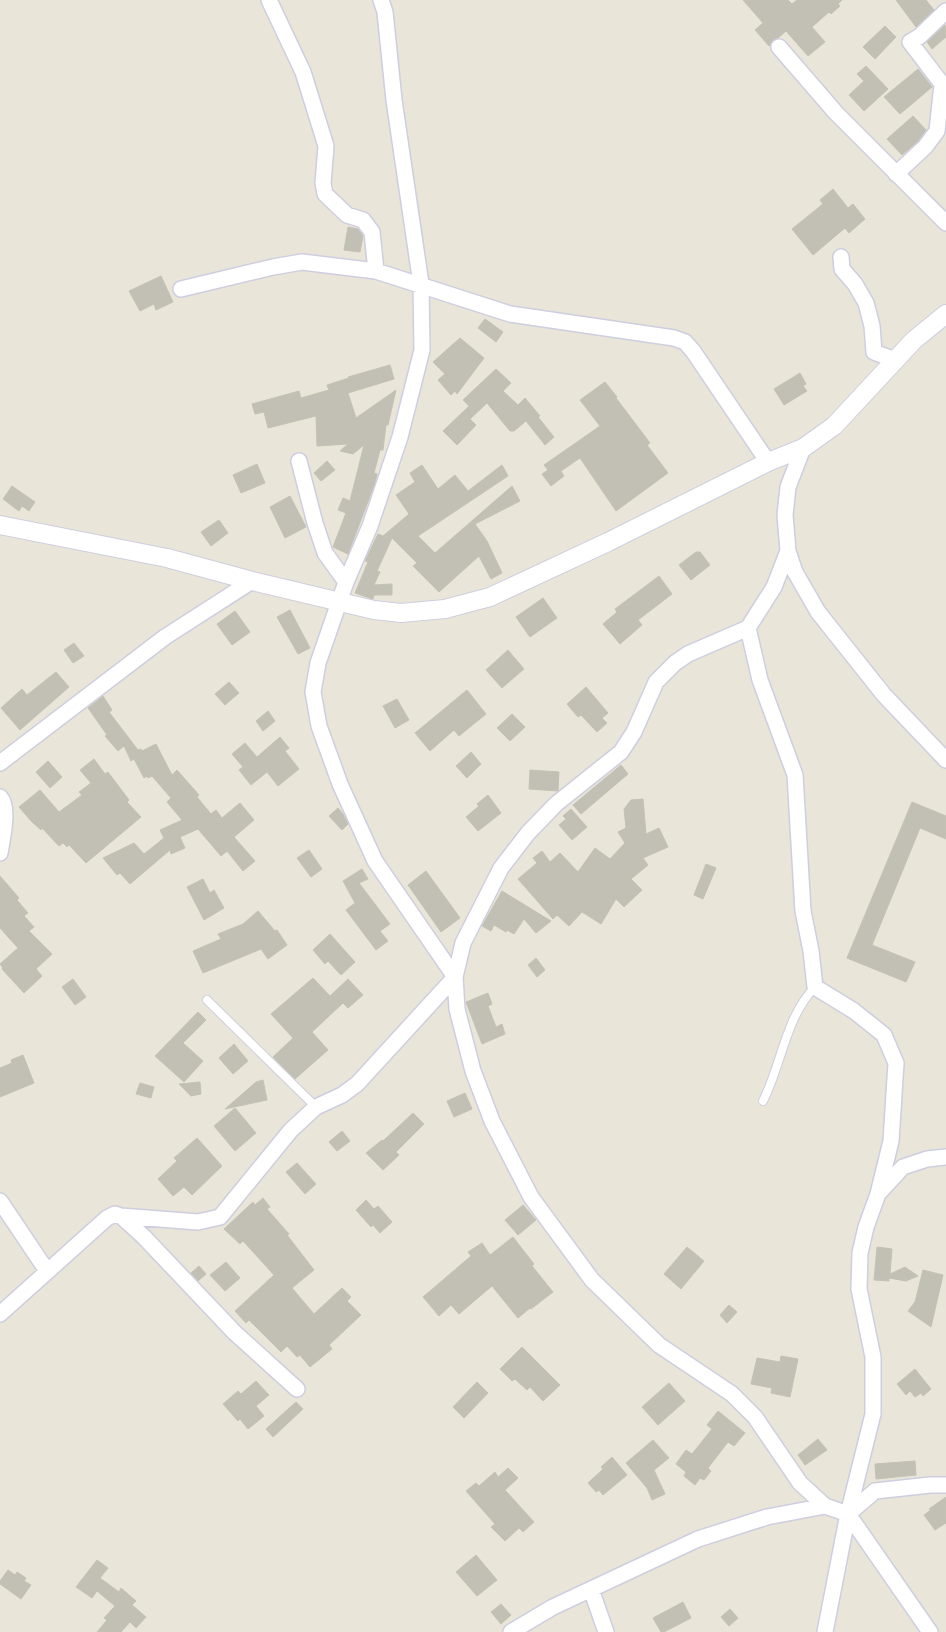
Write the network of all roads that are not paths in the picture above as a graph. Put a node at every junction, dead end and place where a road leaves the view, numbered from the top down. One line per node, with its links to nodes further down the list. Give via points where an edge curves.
1 (269, 0): 8 (street, via 303,72 326,146 325,194 347,215 363,220 372,232)
2 (385, 4): 9 (street, via 394,100)
3 (946, 11): 5 (street, via 910,42 942,84 938,131)
4 (778, 47): 5 (street)
5 (896, 174): 6 (street)
6 (946, 224)
7 (840, 257): 12 (street, via 842,269 866,303 874,352)
8 (376, 271): 9 (street); 10 (street, via 302,262)
9 (420, 284): 15 (street, via 510,314 685,342); 19 (street, via 422,350 400,437 370,526)
10 (181, 289)
11 (946, 314): 12 (street)
12 (895, 360): 13 (street, via 834,426)
13 (803, 448): 15 (street); 17 (street, via 788,487 785,514)
14 (299, 461): 19 (street, via 325,553)
15 (768, 462): 20 (street, via 490,597 445,609 401,613)
16 (0, 525): 18 (street, via 167,558)
17 (788, 551): 21 (street, via 774,587); 22 (street, via 795,572 818,612 884,695)
18 (252, 580): 20 (street); 23 (street, via 165,638)
19 (346, 582): 20 (street)
20 (340, 602): 26 (street, via 318,663 313,692 319,726 340,784 375,861)
21 (748, 628): 26 (street, via 675,663 656,682 634,732 621,752 556,804 528,833 501,868 463,943); 27 (street, via 760,680 795,774 802,911)
22 (946, 760)
23 (0, 763)
24 (0, 797): 25 (street, via 5,823)
25 (0, 853)
26 (455, 977): 30 (street, via 357,1084); 39 (street, via 457,1009 473,1071 492,1121 531,1197 592,1280 659,1345 732,1394 755,1417 800,1483)
27 (815, 987): 29 (lane, via 806,997 788,1032); 32 (street, via 854,1011 884,1035 896,1063 891,1141)
28 (207, 1000): 30 (lane)
29 (763, 1101)
30 (316, 1107): 34 (street, via 291,1130 220,1217 198,1222)
31 (946, 1157): 32 (street, via 927,1158 903,1167)
32 (878, 1194): 40 (street, via 860,1253 859,1289 872,1356 873,1414)
33 (0, 1202): 35 (street)
34 (121, 1216): 35 (street, via 114,1214 107,1218); 37 (street, via 234,1333)
35 (47, 1271): 36 (street)
36 (0, 1314)
37 (297, 1389)
38 (946, 1485): 40 (street, via 875,1491)
39 (825, 1506): 40 (street); 41 (street, via 767,1517 698,1540)
40 (848, 1514): 44 (street); 45 (street)
41 (591, 1589): 42 (street); 43 (street)
42 (511, 1632)
43 (606, 1632)
44 (825, 1632)
45 (930, 1632)

